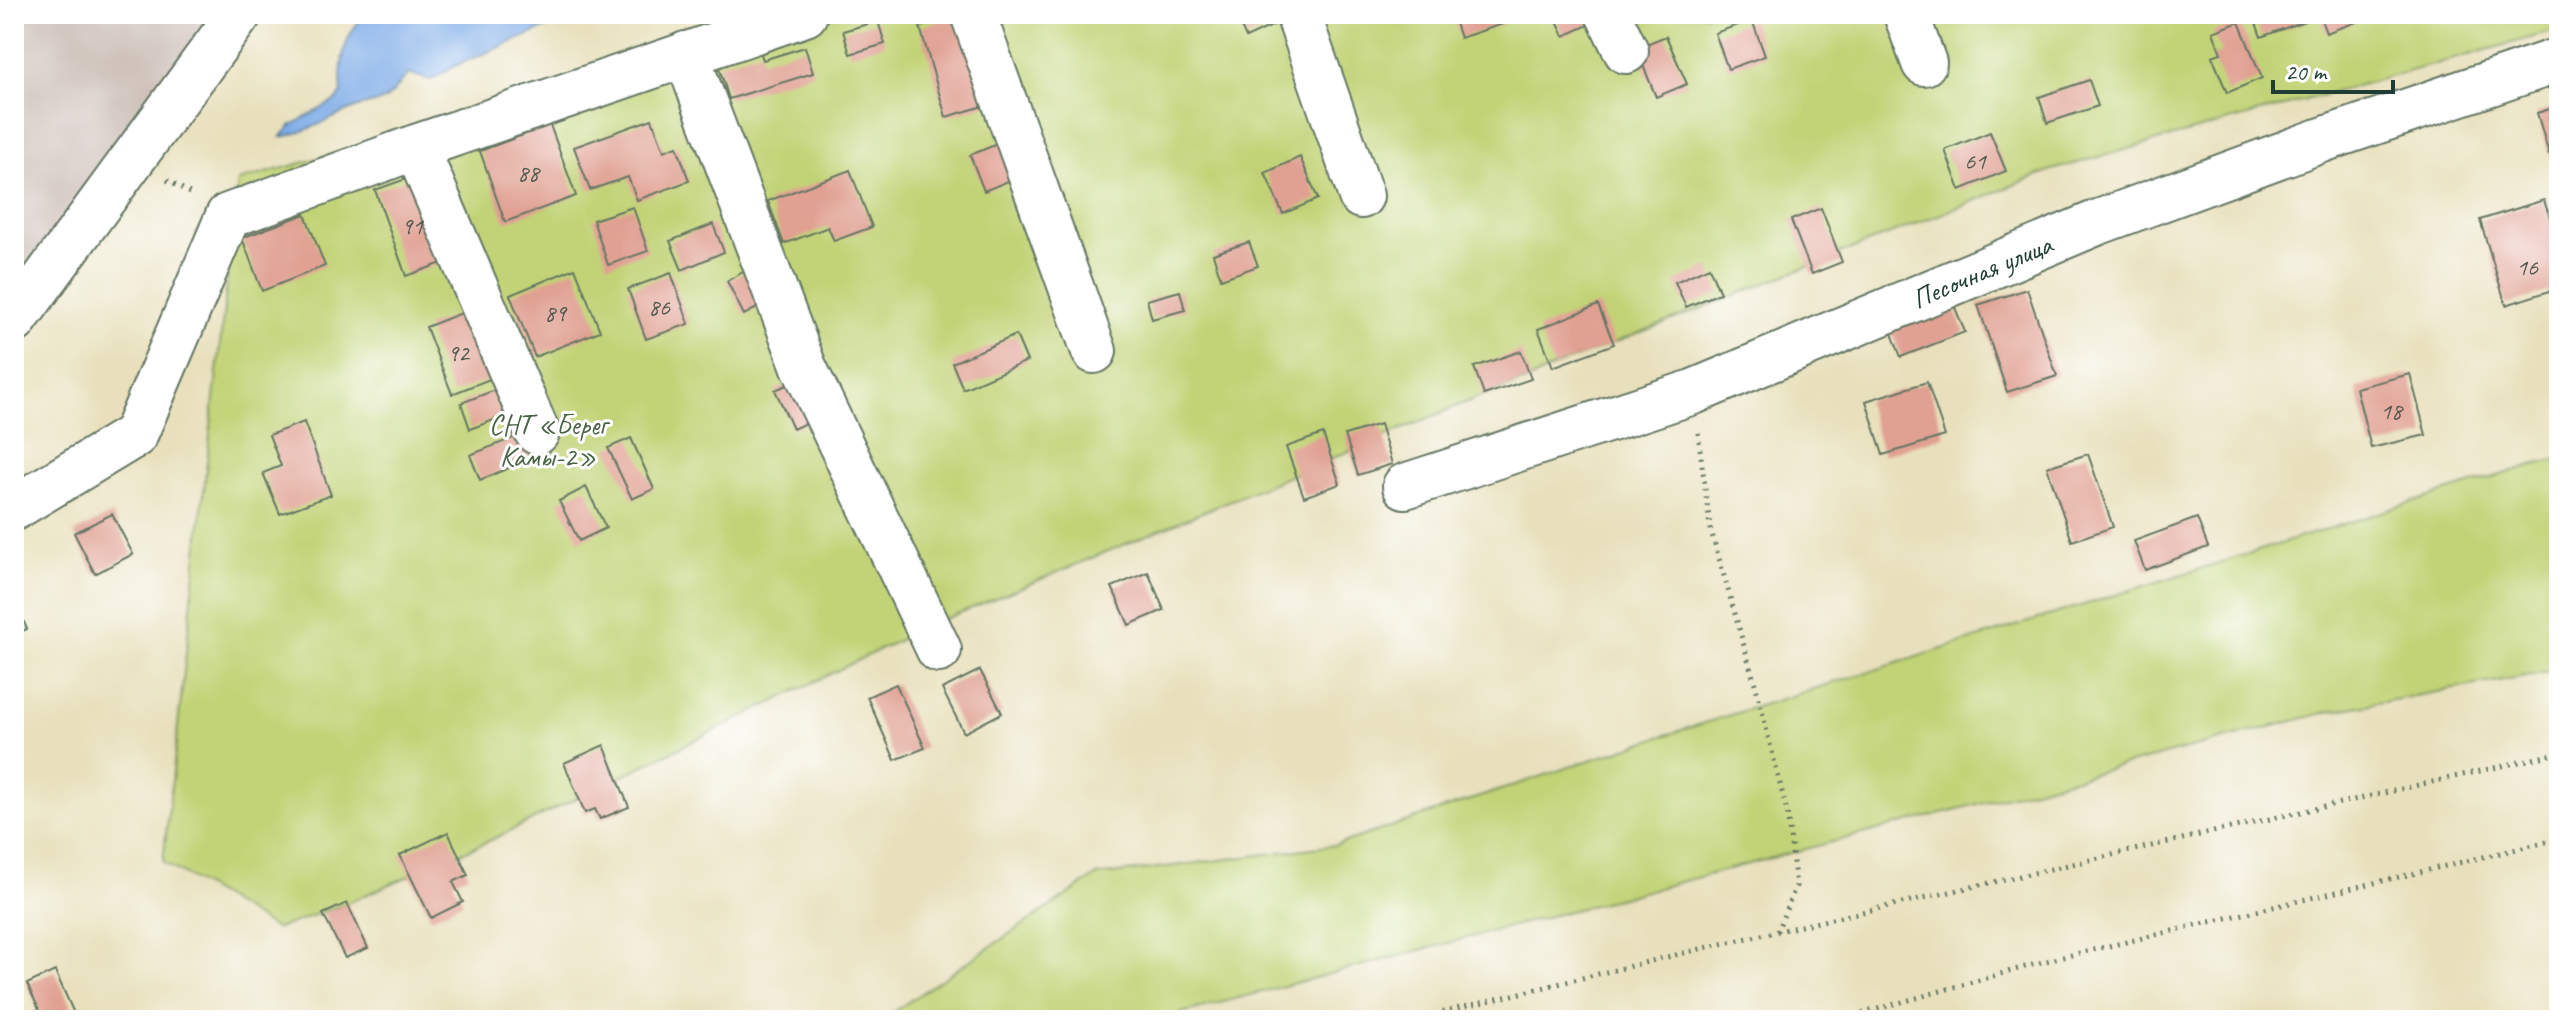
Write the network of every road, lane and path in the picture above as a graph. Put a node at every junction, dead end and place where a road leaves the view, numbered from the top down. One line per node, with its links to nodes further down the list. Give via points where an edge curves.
1 (239, 14): 10 (lane)
2 (805, 14): 6 (lane)
3 (973, 14): 14 (lane)
4 (1298, 14): 11 (lane)
5 (1906, 14): 8 (lane)
6 (686, 54): 9 (lane); 19 (lane, via 804,367)
7 (2559, 60): 15 (lane, Песочная улица, via 2096,223)
8 (1924, 63)
9 (416, 147): 12 (lane); 16 (lane)
10 (132, 159): 12 (path); 13 (lane)
11 (1361, 196)
12 (228, 216): 18 (lane, via 135,435)
13 (14, 321)
14 (1094, 351)
15 (1693, 392): 17 (lane, Песочная улица); 22 (path, via 1710,527 1787,812 1796,886)
16 (537, 432)
17 (1405, 486)
18 (14, 508)
19 (939, 650)
20 (2559, 753): 22 (path)
21 (2559, 839): 24 (path, via 2046,961)
22 (1777, 931): 23 (path)
23 (1411, 1020)
24 (1839, 1020)

